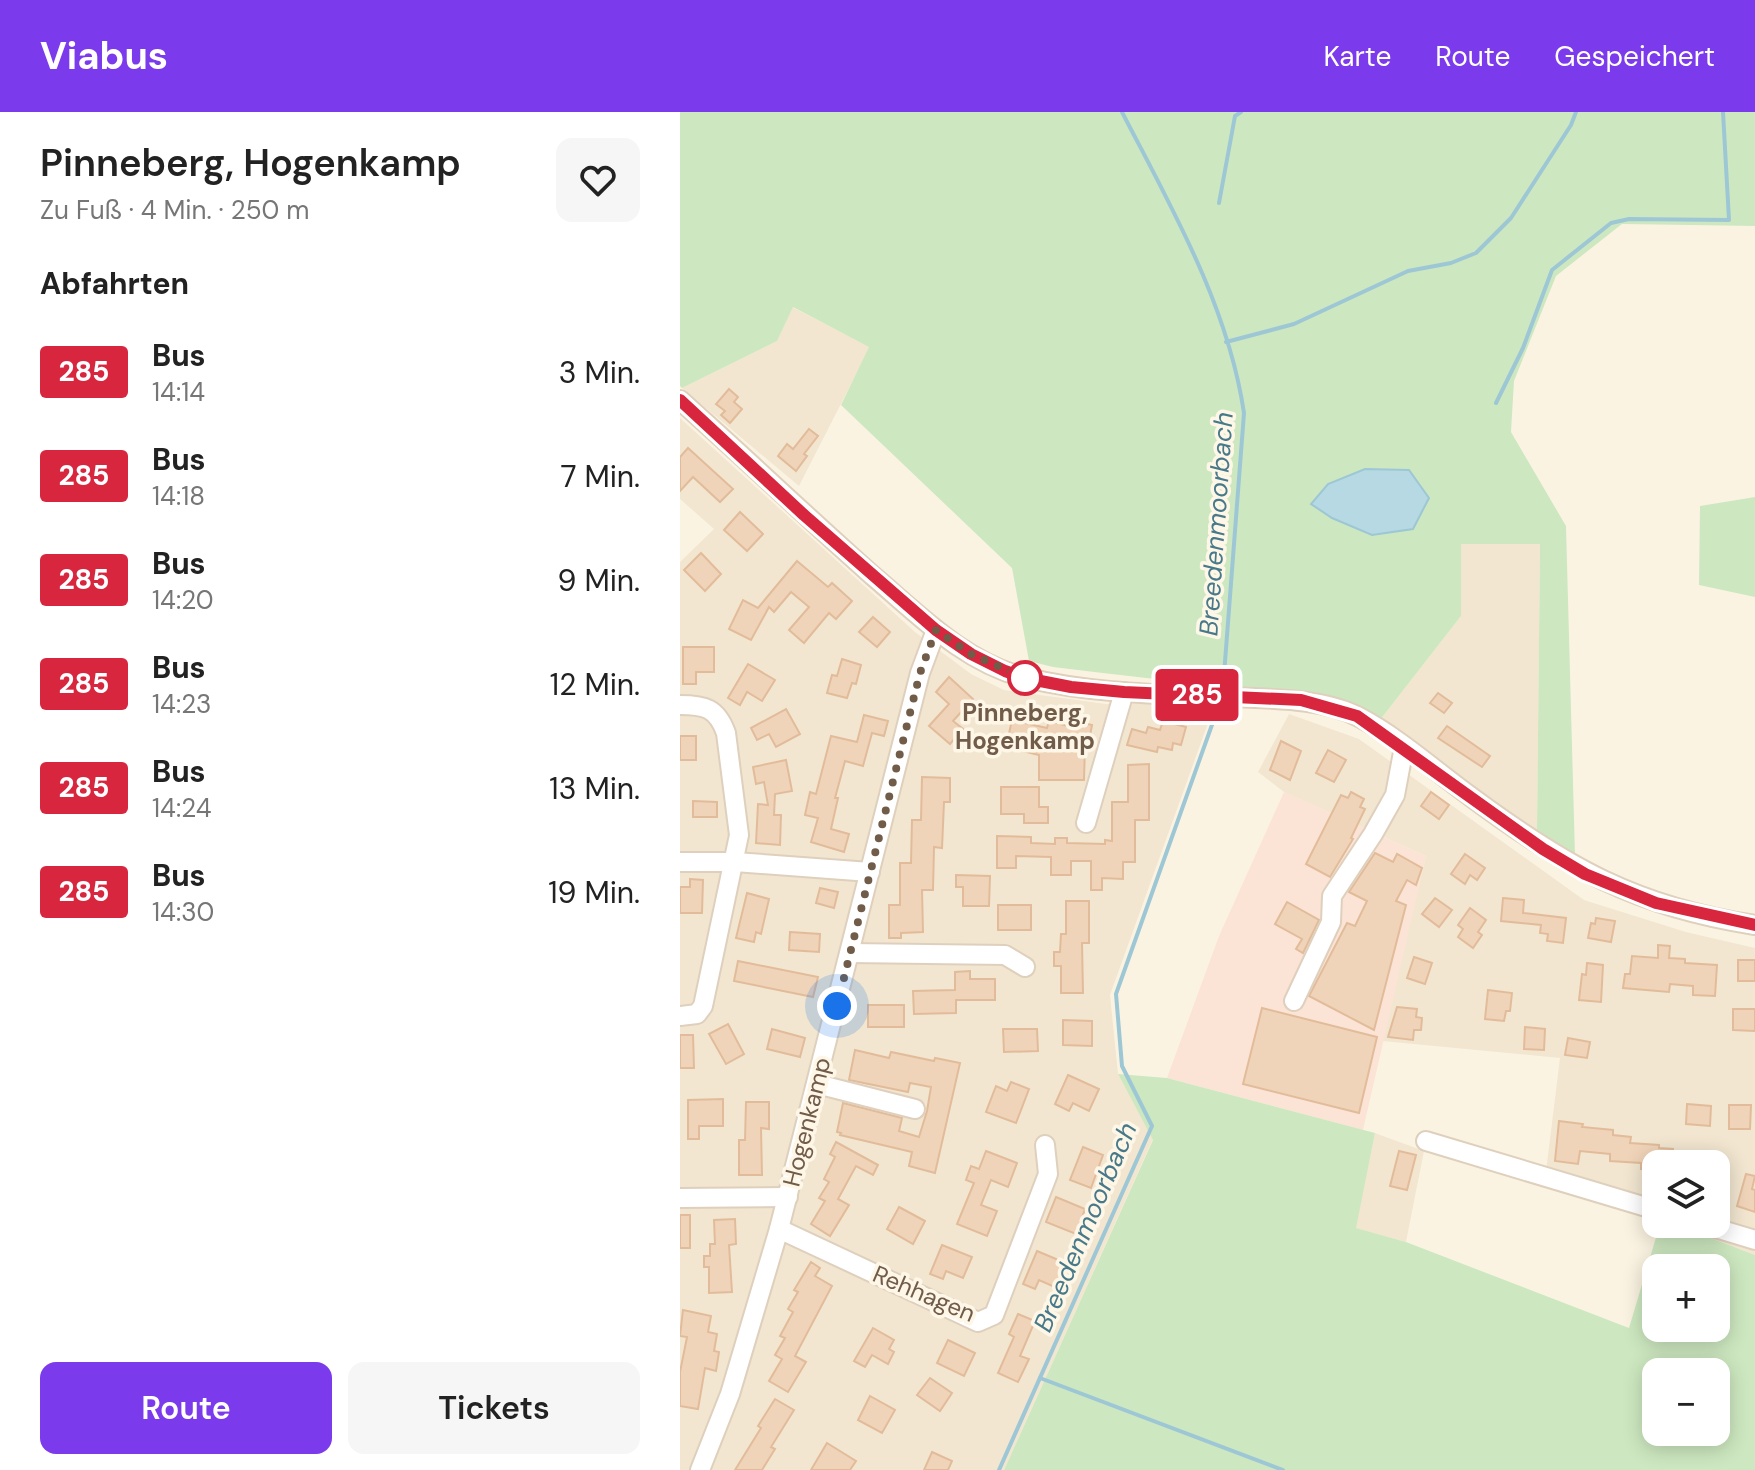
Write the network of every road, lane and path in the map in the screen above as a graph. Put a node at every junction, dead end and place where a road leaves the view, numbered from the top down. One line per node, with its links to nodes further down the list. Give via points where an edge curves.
1 (680, 400): 2 (street)
2 (936, 630): 3 (street, via 971,654 1025,678); 9 (street, Hogenkamp, via 920,673)
3 (1124, 692): 5 (street, via 1301,700 1357,716); 6 (street)
4 (680, 705): 8 (street, via 711,710 726,733 739,835)
5 (1404, 747): 10 (street, via 1585,874 1656,903); 13 (street, via 1395,795 1332,896 1331,922)
6 (1086, 823)
7 (680, 862): 8 (street)
8 (735, 862): 9 (street); 14 (street, via 703,1006 697,1014)
9 (870, 872): 11 (street, Hogenkamp)
10 (1755, 925)
11 (850, 953): 12 (street, via 1005,955); 15 (street, Hogenkamp)
12 (1025, 967)
13 (1294, 1001)
14 (680, 1016)
15 (817, 1084): 16 (street); 19 (street, Hogenkamp)
16 (915, 1109)
17 (1426, 1141): 21 (street)
18 (1045, 1145): 22 (street, Rehhagen, via 1048,1174 994,1315 978,1322)
19 (788, 1197): 20 (street); 22 (street, Hogenkamp)
20 (680, 1198)
21 (1642, 1206)
22 (779, 1229): 25 (street, Hogenkamp, via 730,1394)
23 (1730, 1232): 24 (street)
24 (1755, 1240)
25 (700, 1470)

